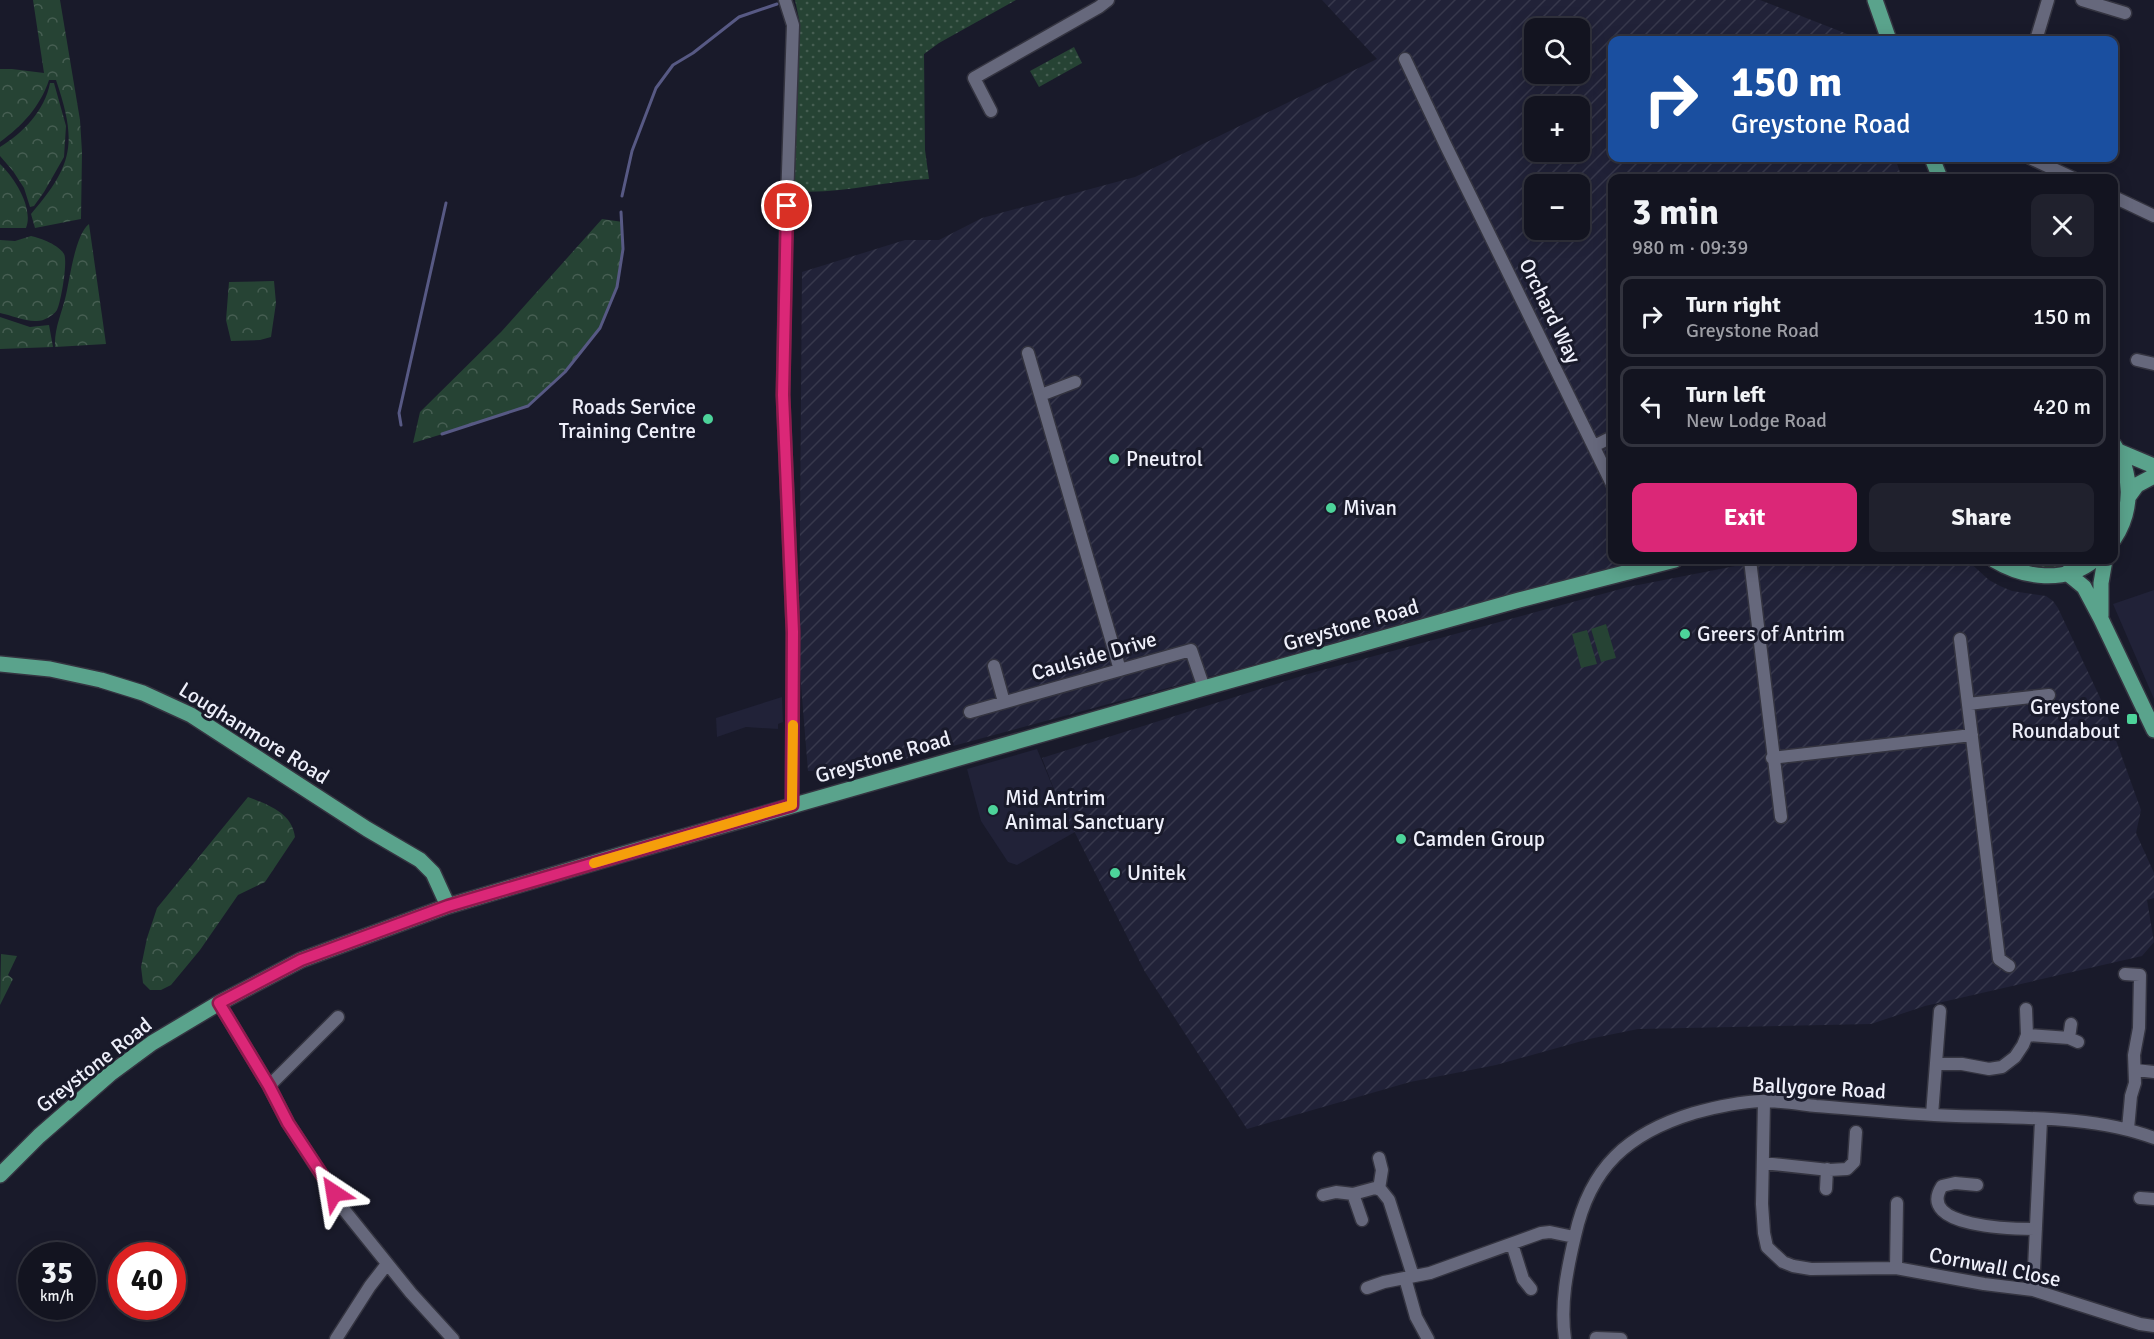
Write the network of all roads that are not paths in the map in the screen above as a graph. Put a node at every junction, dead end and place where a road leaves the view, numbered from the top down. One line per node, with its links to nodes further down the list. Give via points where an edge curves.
1 (785, 0): 48 (street, via 793,25 783,395 793,632)
2 (1108, 0): 10 (street, via 974,78)
3 (1875, 0): 7 (main road)
4 (2048, 0): 8 (street)
5 (2082, 0): 6 (street)
6 (2125, 13)
7 (1888, 36)
8 (2037, 36)
9 (1405, 59): 21 (street, Orchard Way)
10 (991, 111)
11 (2039, 162): 12 (street)
12 (2064, 174)
13 (2118, 199): 14 (street)
14 (2154, 216)
15 (1028, 353): 19 (street)
16 (2138, 360): 17 (street)
17 (2154, 364)
18 (1075, 382): 19 (street)
19 (1041, 395): 39 (street)
20 (1608, 439): 21 (street)
21 (1594, 446): 25 (street, Orchard Way)
22 (2118, 449): 24 (main road)
23 (2118, 453): 27 (main road, via 2126,472)
24 (2154, 466)
25 (1608, 476)
26 (2154, 476): 27 (main road, via 2137,485)
27 (2128, 496): 28 (main road, via 2126,515)
28 (2118, 531)
29 (1644, 564): 40 (main road, Greystone Road)
30 (1749, 564): 47 (street)
31 (2001, 564): 34 (main road, via 2027,574)
32 (2086, 564): 34 (main road)
33 (2104, 564): 35 (main road)
34 (2067, 573): 35 (main road, via 2084,587)
35 (2101, 618): 45 (main road)
36 (1960, 639): 43 (street)
37 (0, 664): 50 (main road, Loughanmore Road, via 101,680 143,693 191,715 367,830 420,860 433,873)
38 (994, 666): 42 (street)
39 (1120, 670): 40 (street, Caulside Drive, via 1191,650); 42 (street, Caulside Drive)
40 (1204, 688): 48 (main road, Greystone Road)
41 (2049, 695): 43 (street)
42 (1004, 702): 44 (street, Caulside Drive)
43 (1968, 704): 46 (street)
44 (970, 712)
45 (2154, 730)
46 (1972, 735): 47 (street); 51 (street, via 1999,958)
47 (1772, 758): 49 (street)
48 (792, 805): 50 (main road, Greystone Road)
49 (1781, 816)
50 (448, 906): 53 (main road, Greystone Road, via 301,960)
51 (2009, 966)
52 (2126, 974): 60 (street, via 2139,975)
53 (219, 1003): 62 (street); 69 (main road, Greystone Road, via 152,1043 110,1074)
54 (2026, 1009): 58 (street)
55 (338, 1017): 62 (street)
56 (1925, 1018): 59 (street, via 1940,1015)
57 (2071, 1024): 58 (street, via 2073,1040)
58 (2027, 1035): 59 (street, via 2015,1057 2002,1066 1989,1069)
59 (1937, 1064): 64 (street)
60 (2136, 1070): 61 (street); 66 (street)
61 (2154, 1072)
62 (269, 1086): 87 (street, via 288,1123 339,1201)
63 (1764, 1101): 64 (street, Ballygore Road); 71 (street, Cornwall Close); 85 (street, Ballygore Road, via 1684,1117 1631,1142 1596,1180)
64 (1932, 1115): 65 (street, Ballygore Road)
65 (2041, 1120): 66 (street, Ballygore Road); 84 (street)
66 (2128, 1129): 68 (street, Ballygore Road)
67 (1856, 1132): 72 (street, via 1851,1167)
68 (2154, 1138)
69 (21, 1155): 73 (main road, Greystone Road); 74 (main road, Greystone Road)
70 (1379, 1158): 76 (street)
71 (1763, 1164): 72 (street); 88 (street, Cornwall Close, via 1764,1233 1767,1247 1774,1255 1801,1268)
72 (1827, 1169): 77 (street)
73 (0, 1175)
74 (0, 1183)
75 (1977, 1185): 84 (street, via 1942,1186 1939,1198 1943,1212 1976,1224)
76 (1379, 1189): 78 (street); 89 (street, via 1392,1207)
77 (1826, 1189)
78 (1353, 1194): 79 (street); 83 (street)
79 (1323, 1195)
80 (2140, 1198): 81 (street)
81 (2154, 1199)
82 (1896, 1203): 88 (street, Cornwall Close)
83 (1362, 1220)
84 (2036, 1230): 92 (street)
85 (1574, 1237): 86 (street, via 1545,1232); 98 (street, Ballygore Road, via 1563,1307)
86 (1512, 1244): 89 (street); 91 (street, via 1523,1279)
87 (387, 1264): 95 (street); 96 (street)
88 (1896, 1268): 92 (street, Cornwall Close)
89 (1409, 1277): 90 (street); 97 (street, via 1416,1317)
90 (1367, 1288)
91 (1531, 1289)
92 (2033, 1290): 93 (street, Cornwall Close)
93 (2154, 1326)
94 (1596, 1338): 99 (street)
95 (336, 1339)
96 (453, 1339)
97 (1428, 1339)
98 (1565, 1339)
99 (1621, 1339)

